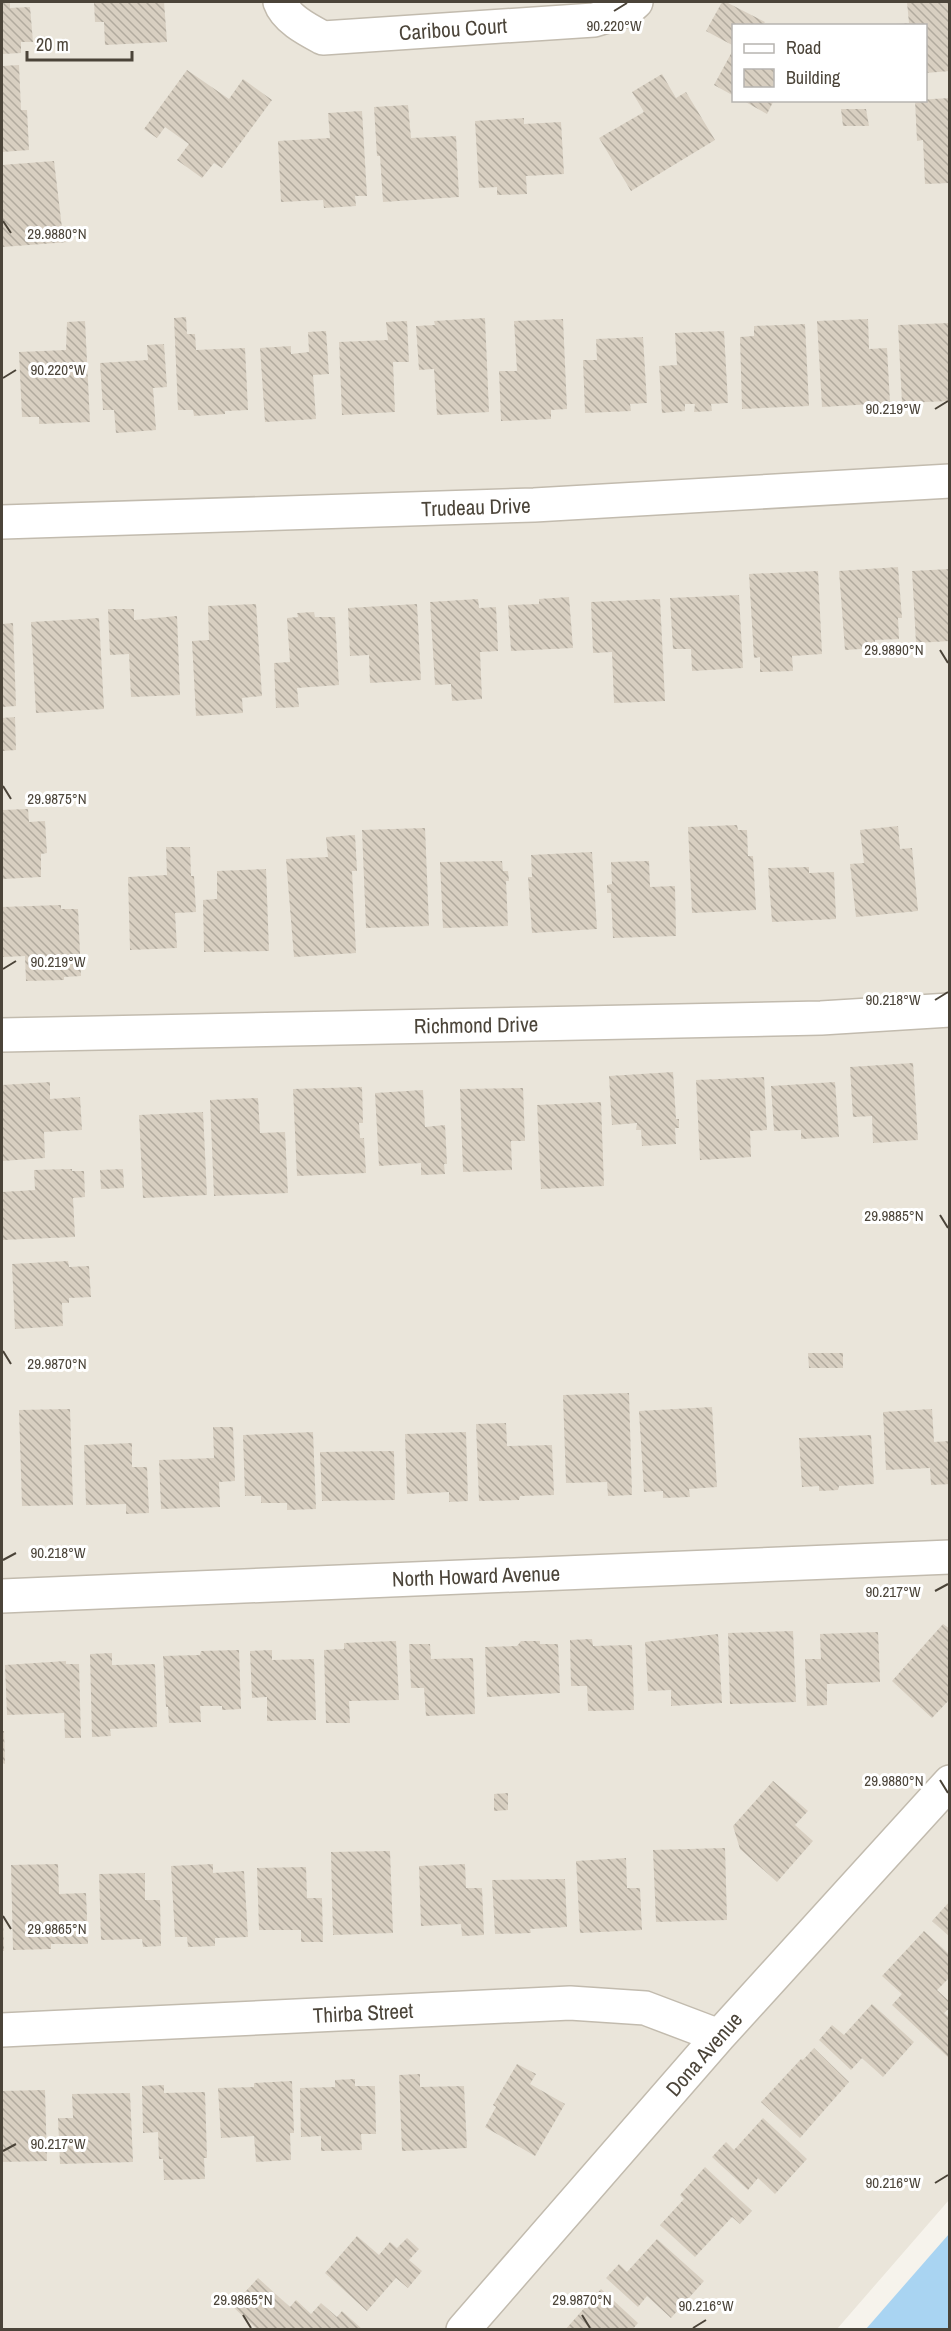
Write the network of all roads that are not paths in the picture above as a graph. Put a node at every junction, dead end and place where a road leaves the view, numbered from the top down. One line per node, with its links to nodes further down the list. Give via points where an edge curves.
1 (280, 2): 2 (street, Caribou Court, via 304,28 323,38 594,20 627,10)
2 (636, 2)
3 (950, 482): 4 (street, Trudeau Drive, via 534,505)
4 (2, 522)
5 (950, 1010): 6 (street, Richmond Drive, via 822,1018)
6 (2, 1035)
7 (950, 1557): 8 (street, North Howard Avenue)
8 (2, 1596)
9 (950, 1782): 11 (street, Dona Avenue)
10 (2, 2030): 11 (street, Thirba Street, via 570,2003 645,2008)
11 (719, 2036): 12 (street, Dona Avenue)
12 (463, 2330)

